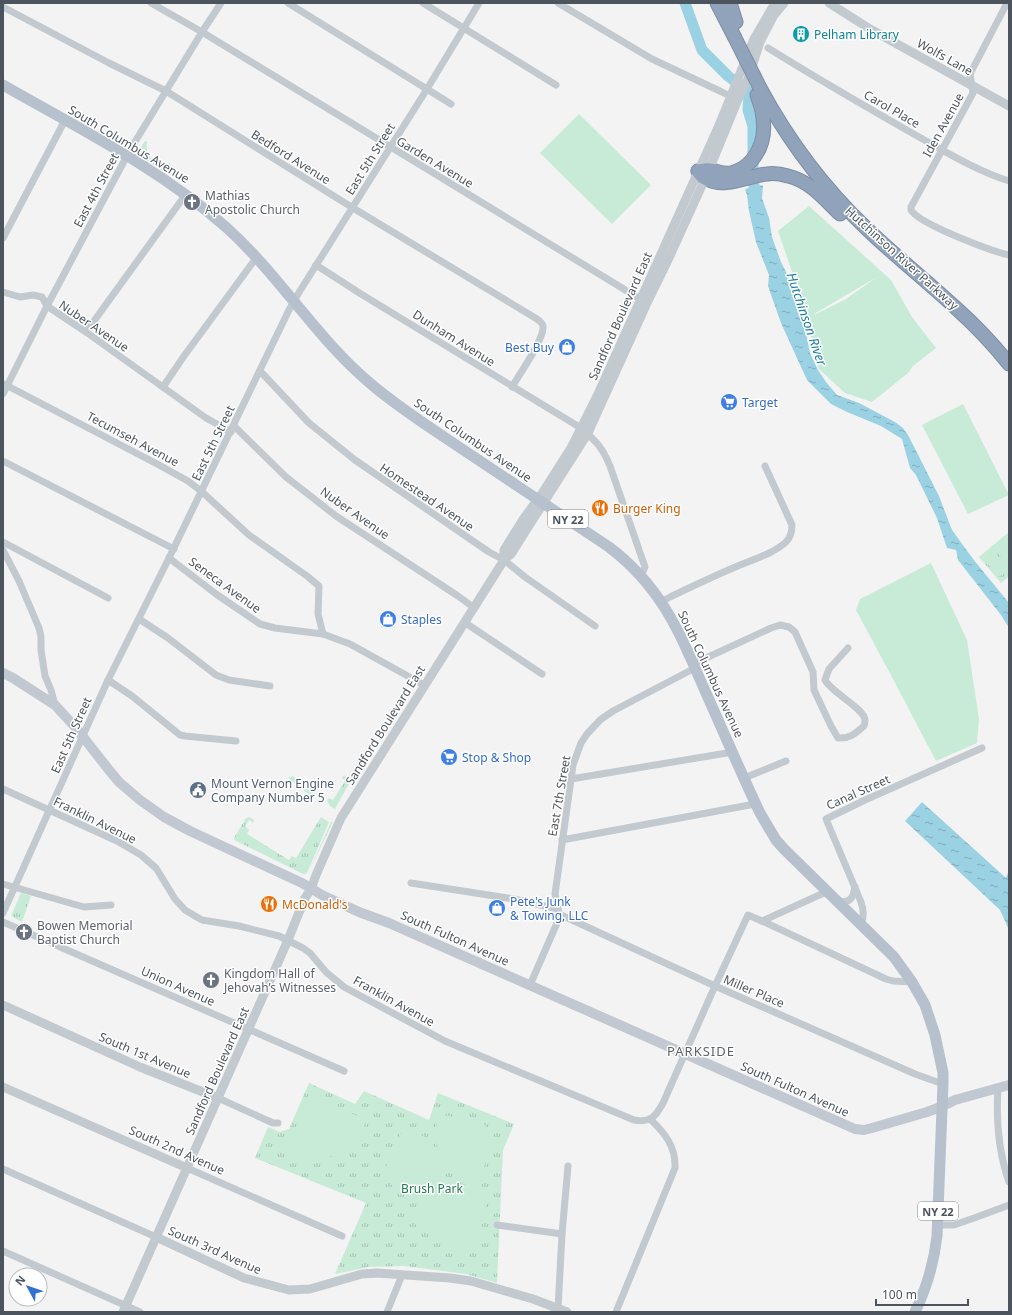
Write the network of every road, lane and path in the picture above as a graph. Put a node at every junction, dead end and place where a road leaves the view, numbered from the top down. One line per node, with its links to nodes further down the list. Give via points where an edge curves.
1 (151, 3): 17 (street, Garden Avenue)
2 (221, 3): 17 (street, East 4th Street)
3 (288, 3): 24 (street)
4 (423, 3): 16 (street)
5 (479, 3): 16 (street, East 5th Street)
6 (558, 3): 26 (street, via 652,59)
7 (717, 3): 18 (highway, Hutchinson River Parkway)
8 (726, 3): 15 (highway, Hutchinson River Parkway)
9 (730, 3): 15 (highway)
10 (775, 3): 26 (street, Sandford Boulevard East, via 754,39 741,72)
11 (784, 3): 20 (street, Sandford Boulevard East, via 760,42)
12 (828, 3): 23 (street, Wolfs Lane, via 870,30)
13 (1006, 3): 23 (street, Iden Avenue, via 970,74)
14 (3, 7): 25 (street, Bedford Avenue)
15 (736, 22): 18 (highway, Hutchinson River Parkway)
16 (463, 28): 22 (street); 24 (street, East 5th Street)
17 (202, 32): 25 (street, East 4th Street); 30 (street, Garden Avenue)
18 (738, 35): 20 (highway, Hutchinson River Parkway)
19 (768, 48): 31 (street, Carol Place)
20 (757, 84): 26 (street, Sandford Boulevard East); 34 (highway, via 764,119 762,143 757,154); 45 (highway, Hutchinson River Parkway, via 790,140 835,196 873,235); 48 (highway, Hutchinson River Parkway, via 780,109 844,196 969,310)
21 (3, 85): 29 (main road, South Columbus Avenue / NY 22)
22 (556, 85)
23 (972, 86): 28 (street, Wolfs Lane); 31 (street, Iden Avenue, via 973,93)
24 (427, 89): 27 (street); 30 (street, East 5th Street)
25 (166, 91): 32 (street, East 4th Street); 37 (street, Bedford Avenue)
26 (735, 97): 33 (street, Sandford Boulevard East)
27 (451, 104)
28 (1009, 106)
29 (65, 120): 32 (main road, South Columbus Avenue / NY 22); 38 (street)
30 (390, 147): 37 (street, East 5th Street); 44 (street, Garden Avenue)
31 (942, 150): 35 (street, Carol Place, via 984,172); 39 (street, Iden Avenue, via 911,207 912,213 948,233)
32 (127, 156): 36 (main road, South Columbus Avenue / NY 22); 46 (street, East 4th Street)
33 (704, 173): 34 (highway, via 717,182); 44 (street, Sandford Boulevard East)
34 (733, 177): 45 (highway, via 785,175 808,184 884,253)
35 (1009, 181)
36 (186, 194): 40 (main road, South Columbus Avenue / NY 22, via 228,229); 47 (street)
37 (353, 208): 41 (street, East 5th Street); 53 (street, Bedford Avenue, via 541,322 543,325 540,340)
38 (3, 238)
39 (1009, 255)
40 (256, 258): 43 (main road, South Columbus Avenue / NY 22); 52 (street)
41 (316, 265): 43 (street, East 5th Street); 53 (street, Dunham Avenue)
42 (3, 292): 46 (street, Nuber Avenue, via 20,297 42,297)
43 (293, 302): 50 (street, East 5th Street); 60 (main road, South Columbus Avenue / NY 22, via 338,353 377,389 408,413)
44 (644, 302): 56 (street, Sandford Boulevard East)
45 (950, 303): 49 (highway, Hutchinson River Parkway)
46 (47, 306): 47 (street, Nuber Avenue); 51 (street, East 4th Street)
47 (86, 332): 52 (street, Nuber Avenue)
48 (1009, 351)
49 (1009, 364)
50 (260, 371): 55 (street, East 5th Street); 65 (street, Homestead Avenue, via 309,423 355,460)
51 (5, 385): 54 (street, East 4th Street); 59 (street, Tecumseh Avenue, via 159,464)
52 (163, 387): 55 (street, Nuber Avenue, via 206,418)
53 (512, 387): 56 (street, Dunham Avenue)
54 (3, 394)
55 (232, 429): 59 (street, East 5th Street); 69 (street, Nuber Avenue, via 286,477 336,516)
56 (584, 431): 60 (street, Sandford Boulevard East, via 571,448); 66 (street, Dunham Avenue, via 599,445 610,466 645,567)
57 (3, 461): 62 (street)
58 (764, 466): 68 (street, via 792,525 789,538 783,545)
59 (201, 491): 62 (street, East 5th Street); 73 (street, Tecumseh Avenue, via 248,535 319,586 318,614)
60 (541, 501): 65 (street, Sandford Boulevard East, via 522,521 504,550); 66 (main road, South Columbus Avenue / NY 22, via 615,552)
61 (3, 542): 67 (street)
62 (174, 549): 64 (street, East 5th Street)
63 (3, 550): 81 (street, via 39,628 45,676)
64 (169, 558): 70 (street, East 5th Street); 73 (street, Seneca Avenue, via 260,624)
65 (504, 560): 69 (street, Sandford Boulevard East); 72 (street, Homestead Avenue)
66 (641, 576): 68 (main road, South Columbus Avenue / NY 22)
67 (108, 598)
68 (661, 602): 75 (main road, South Columbus Avenue / NY 22)
69 (473, 607): 71 (street, Sandford Boulevard East)
70 (139, 619): 78 (street, East 5th Street); 80 (street, via 216,675 229,680)
71 (464, 622): 77 (street); 79 (street, Sandford Boulevard East)
72 (595, 626)
73 (323, 634): 79 (street, Seneca Avenue, via 350,644)
74 (848, 648): 75 (street, East 7th Street, via 828,669 825,680 829,687 860,711 865,719 864,726 846,739 838,738 830,726 814,690 813,672 795,632 789,627 780,625 771,628)
75 (694, 666): 85 (main road, South Columbus Avenue / NY 22); 88 (street, East 7th Street, via 600,720 581,743)
76 (3, 673): 81 (main road, South Fulton Avenue)
77 (542, 674)
78 (108, 680): 82 (street, East 5th Street); 83 (street, via 180,734)
79 (424, 685): 97 (street, Sandford Boulevard East, via 341,818)
80 (270, 686)
81 (55, 705): 82 (main road, South Fulton Avenue)
82 (82, 736): 91 (street, East 5th Street); 97 (main road, South Fulton Avenue, via 119,782 158,813 190,831 302,882)
83 (236, 741)
84 (982, 748): 95 (street, Canal Street, via 826,819)
85 (733, 752): 87 (main road, South Columbus Avenue / NY 22); 88 (street)
86 (786, 761): 87 (street)
87 (744, 778): 90 (main road, South Columbus Avenue / NY 22)
88 (571, 779): 92 (street, East 7th Street)
89 (3, 789): 91 (street, Franklin Avenue)
90 (756, 804): 92 (street); 98 (main road, South Columbus Avenue / NY 22, via 776,840)
91 (49, 810): 96 (street, East 5th Street); 106 (street, Franklin Avenue, via 117,840 141,854 156,868 185,910 202,920 260,930)
92 (562, 840): 101 (street, East 7th Street, via 555,894)
93 (411, 883): 101 (street, Miller Place, via 514,899)
94 (3, 884): 96 (street)
95 (855, 887): 99 (street, via 854,895 849,900); 105 (street, Canal Street, via 864,912)
96 (15, 888): 100 (street, via 84,907); 102 (street, East 5th Street)
97 (311, 889): 106 (street, Sandford Boulevard East); 108 (main road, South Fulton Avenue)
98 (826, 892): 99 (main road, South Columbus Avenue / NY 22); 103 (street)
99 (835, 900): 105 (main road, South Columbus Avenue / NY 22)
100 (111, 905)
101 (558, 912): 108 (street, East 7th Street, via 557,923); 109 (street, Miller Place)
102 (3, 913)
103 (762, 921): 107 (street, via 886,979); 109 (street, via 748,915)
104 (3, 922): 111 (street, Union Avenue)
105 (861, 925): 107 (main road, South Columbus Avenue / NY 22, via 894,958)
106 (288, 940): 111 (street, Sandford Boulevard East); 121 (street, Franklin Avenue, via 310,953 326,972 344,987 445,1041 634,1120 641,1122)
107 (912, 982): 114 (main road, South Columbus Avenue / NY 22, via 923,1000 934,1030)
108 (530, 985): 112 (main road, South Fulton Avenue)
109 (715, 986): 112 (street); 114 (street, Miller Place)
110 (3, 1005): 119 (street, South 1st Avenue, via 140,1067)
111 (249, 1029): 113 (street, Union Avenue); 119 (street, Sandford Boulevard East)
112 (684, 1054): 120 (main road, South Fulton Avenue, via 859,1130); 121 (street, via 663,1103 657,1114)
113 (344, 1071)
114 (943, 1084): 120 (main road, South Columbus Avenue / NY 22)
115 (1009, 1085): 117 (main road, South Fulton Avenue)
116 (3, 1087): 124 (street, South 2nd Avenue)
117 (998, 1091): 118 (main road, South Fulton Avenue); 120 (main road, South Fulton Avenue, via 955,1100); 126 (street, via 1001,1157)
118 (1009, 1091)
119 (218, 1098): 122 (street, South 1st Avenue, via 272,1123); 124 (street, Sandford Boulevard East)
120 (943, 1106): 129 (main road, South Columbus Avenue / NY 22)
121 (650, 1119): 139 (street, via 671,1145 675,1168)
122 (278, 1123)
123 (568, 1166): 130 (street)
124 (187, 1168): 131 (street, South 2nd Avenue); 132 (street, Sandford Boulevard East)
125 (3, 1169): 132 (street, South 3rd Avenue)
126 (1009, 1182)
127 (1009, 1205): 129 (street, via 954,1225)
128 (498, 1225): 130 (street)
129 (937, 1225): 140 (main road, South Columbus Avenue / NY 22, via 934,1262)
130 (562, 1234): 136 (street)
131 (342, 1236)
132 (156, 1237): 134 (street, South 3rd Avenue, via 244,1278 289,1290 310,1289 362,1274); 135 (street, Sandford Boulevard East)
133 (3, 1251): 135 (street)
134 (402, 1275): 136 (street, South 3rd Avenue, via 471,1281); 138 (street)
135 (125, 1309): 137 (street)
136 (563, 1310)
137 (140, 1312)
138 (387, 1312)
139 (616, 1312)
140 (915, 1312)

